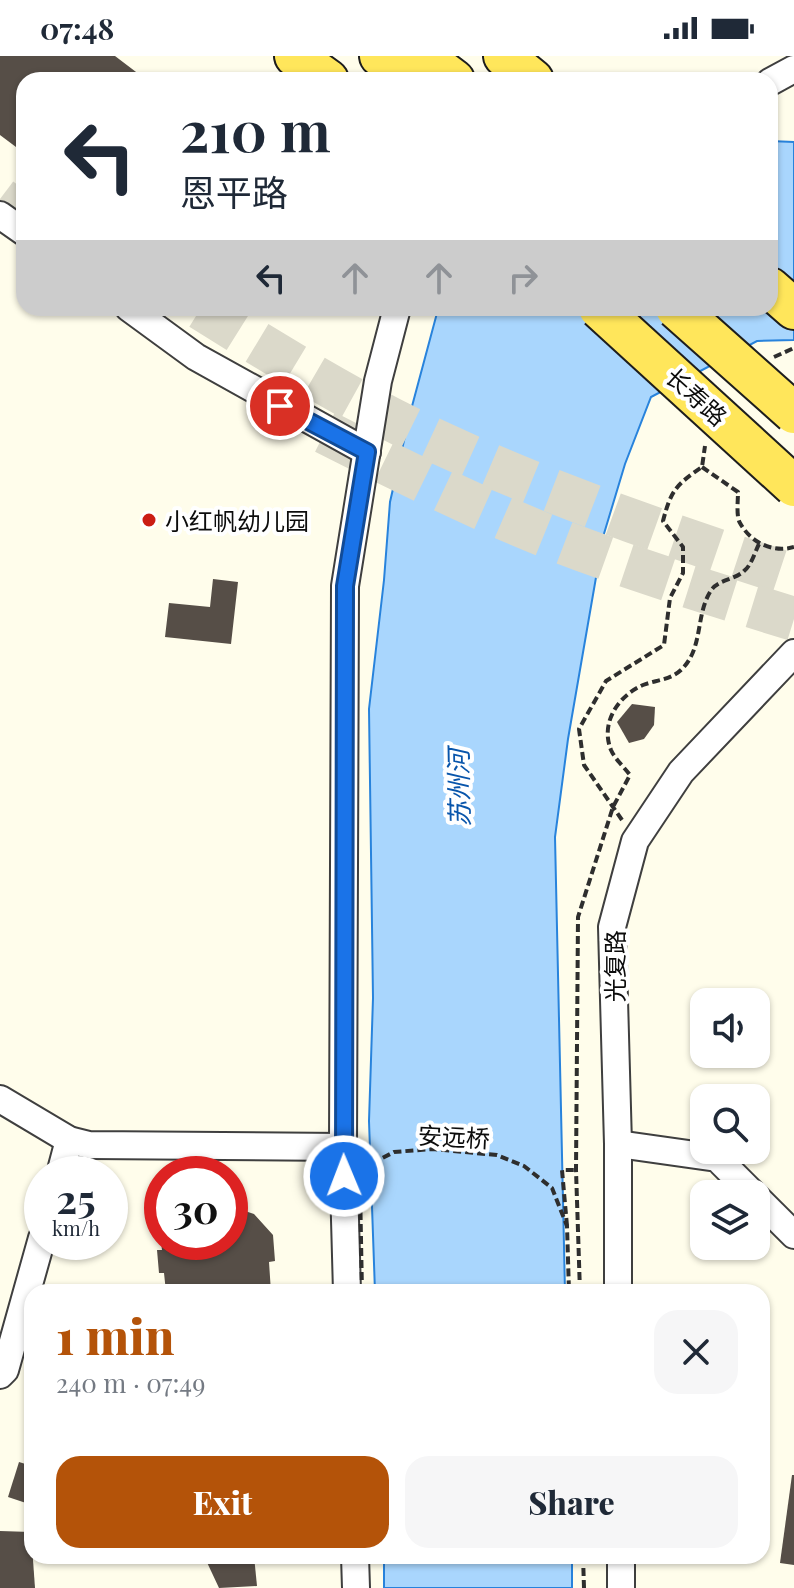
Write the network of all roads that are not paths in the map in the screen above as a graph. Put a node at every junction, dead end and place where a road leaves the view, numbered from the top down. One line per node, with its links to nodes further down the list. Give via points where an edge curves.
1 (295, 56): 5 (main road)
2 (380, 56): 6 (main road)
3 (422, 56): 7 (main road)
4 (504, 56): 8 (main road)
5 (317, 72)
6 (400, 72)
7 (443, 72)
8 (523, 72)
9 (778, 295): 10 (main road)
10 (794, 309)
11 (140, 316): 18 (street, via 196,357)
12 (395, 316): 18 (street)
13 (608, 316): 19 (main road, 长寿路, bridge)
14 (685, 316): 17 (main road, bridge)
15 (724, 316): 16 (main road)
16 (794, 379)
17 (794, 413)
18 (367, 452): 24 (street, via 345,586)
19 (794, 486)
20 (794, 653): 23 (street, 光复路, via 681,772 635,841 612,927)
21 (0, 1099): 22 (street)
22 (69, 1140): 24 (street, via 109,1146); 25 (street)
23 (618, 1144): 26 (street, via 717,1158); 32 (street, 光复路)
24 (343, 1147): 31 (street)
25 (65, 1156)
26 (738, 1180)
27 (770, 1212): 28 (street)
28 (794, 1235)
29 (36, 1260): 30 (street)
30 (29, 1284)
31 (347, 1284)
32 (618, 1284)
33 (24, 1302): 34 (street)
34 (0, 1375)
35 (355, 1564): 37 (street)
36 (621, 1564): 38 (street)
37 (356, 1588)
38 (621, 1588)

